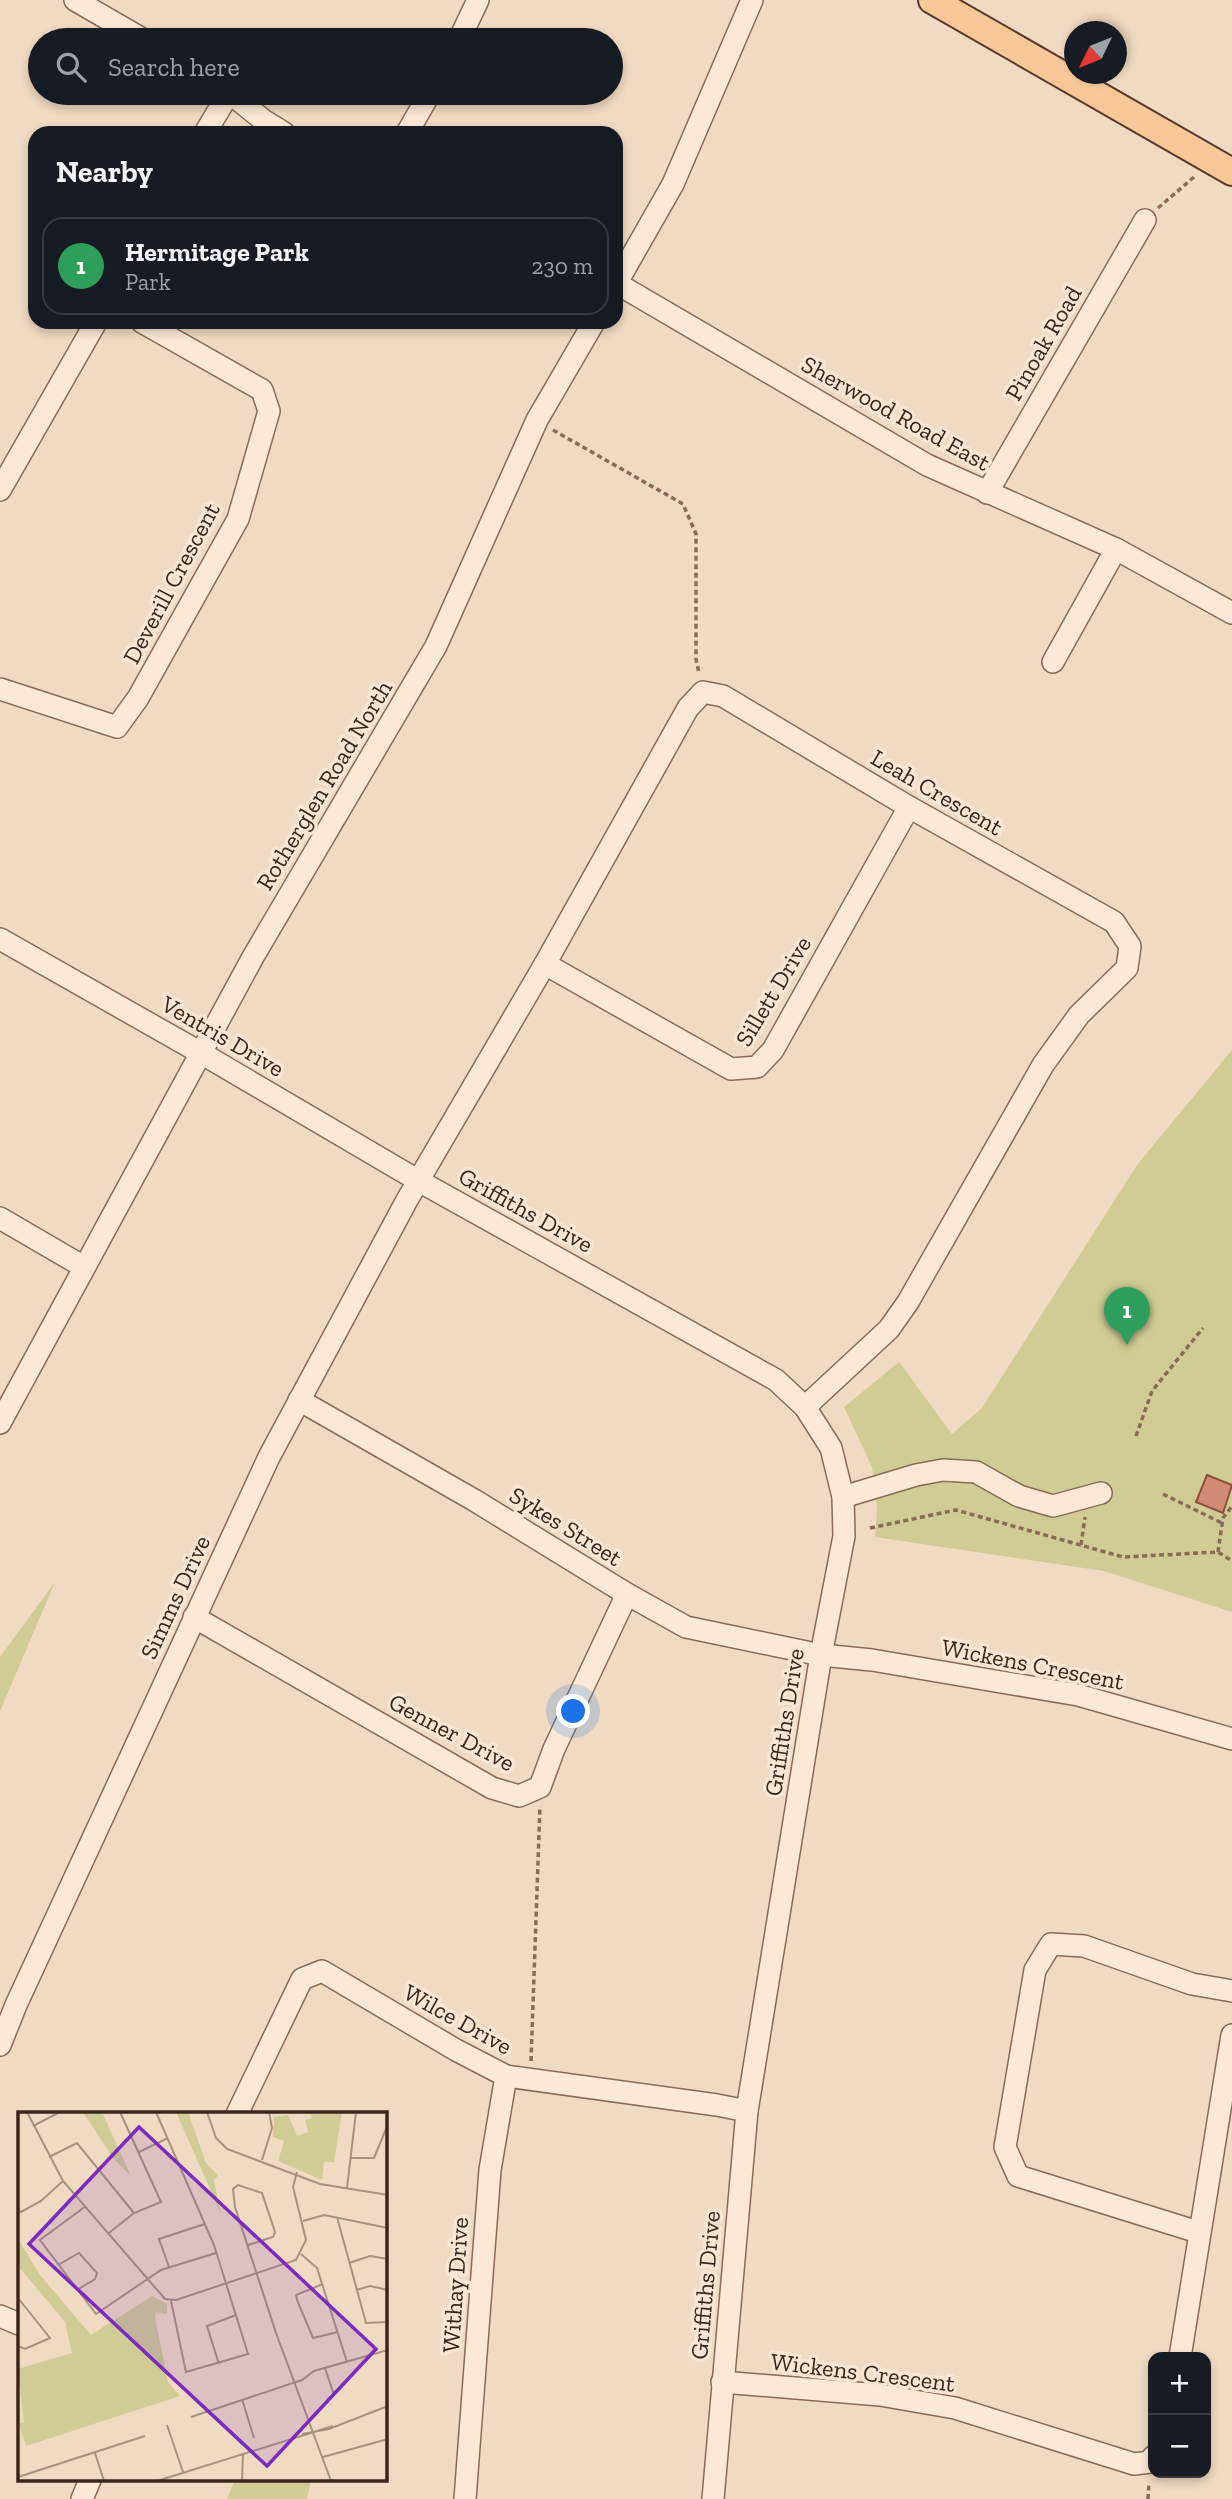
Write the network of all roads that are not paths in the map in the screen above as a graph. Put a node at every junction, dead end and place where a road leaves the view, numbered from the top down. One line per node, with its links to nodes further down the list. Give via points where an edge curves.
1 (75, 0): 5 (street)
2 (478, 0): 6 (street)
3 (752, 0): 15 (street, via 673,184)
4 (932, 0): 13 (main road)
5 (123, 28)
6 (465, 28)
7 (222, 105): 10 (street)
8 (245, 105): 11 (street)
9 (422, 105): 12 (street)
10 (209, 126)
11 (273, 126)
12 (411, 126)
13 (1232, 172)
14 (1145, 220): 21 (street, Pinoak Road)
15 (623, 272)
16 (623, 288): 21 (street, Sherwood Road East, via 927,465)
17 (92, 329): 20 (street)
18 (154, 329): 25 (street, Deverill Crescent, via 262,390 269,411 238,519 138,698 117,727)
19 (590, 329): 29 (street, Rotherglen Road North, via 537,420 436,646)
20 (0, 490)
21 (987, 493): 22 (street, Sherwood Road East)
22 (1116, 549): 23 (street, Sherwood Road East); 24 (street)
23 (1232, 613)
24 (1053, 662)
25 (0, 690)
26 (909, 807): 28 (street, Sillett Drive, via 773,1050 757,1067 731,1069); 28 (street, Leah Crescent, via 723,696 703,692 688,708); 34 (street, Leah Crescent, via 1114,922 1130,946 1127,968 1079,1015 1043,1065 889,1329)
27 (0, 939): 29 (street, Ventris Drive)
28 (545, 964): 30 (street)
29 (201, 1053): 30 (street, Ventris Drive); 32 (street, Rotherglen Road North)
30 (419, 1181): 33 (street, Simms Drive); 34 (street, Griffiths Drive, via 776,1380)
31 (0, 1218): 32 (street)
32 (84, 1267): 35 (street, Rotherglen Road North)
33 (299, 1400): 38 (street, Sykes Street); 39 (street, Simms Drive)
34 (805, 1407): 37 (street, Griffiths Drive, via 831,1448)
35 (0, 1423)
36 (1094, 1495): 37 (street, via 1053,1506 1019,1496 976,1472 943,1470)
37 (843, 1497): 40 (street, Griffiths Drive, via 844,1536)
38 (627, 1594): 39 (street, Genner Drive, via 540,1787 519,1796 492,1788); 40 (street, Sykes Street, via 686,1627)
39 (194, 1617): 44 (street, Simms Drive)
40 (821, 1655): 41 (street, Wickens Crescent, via 1078,1695); 46 (street, Griffiths Drive)
41 (1232, 1739)
42 (1232, 1991): 48 (street, via 1192,1984 1084,1946 1051,1944 1035,1970 1005,2147 1018,2176)
43 (1232, 2035): 48 (street)
44 (0, 2045)
45 (506, 2076): 46 (street, Wilce Drive); 47 (street, Wilce Drive, via 322,1971 302,1979); 56 (street, Withay Drive, via 491,2170)
46 (747, 2111): 52 (street, Griffiths Drive)
47 (238, 2112)
48 (1198, 2232): 51 (street)
49 (0, 2316): 50 (street)
50 (18, 2324)
51 (1181, 2352)
52 (722, 2382): 53 (street, Wickens Crescent, via 880,2395 955,2408 1134,2464); 57 (street, Griffiths Drive)
53 (1148, 2462)
54 (89, 2482): 55 (street)
55 (82, 2499)
56 (465, 2499)
57 (713, 2499)

